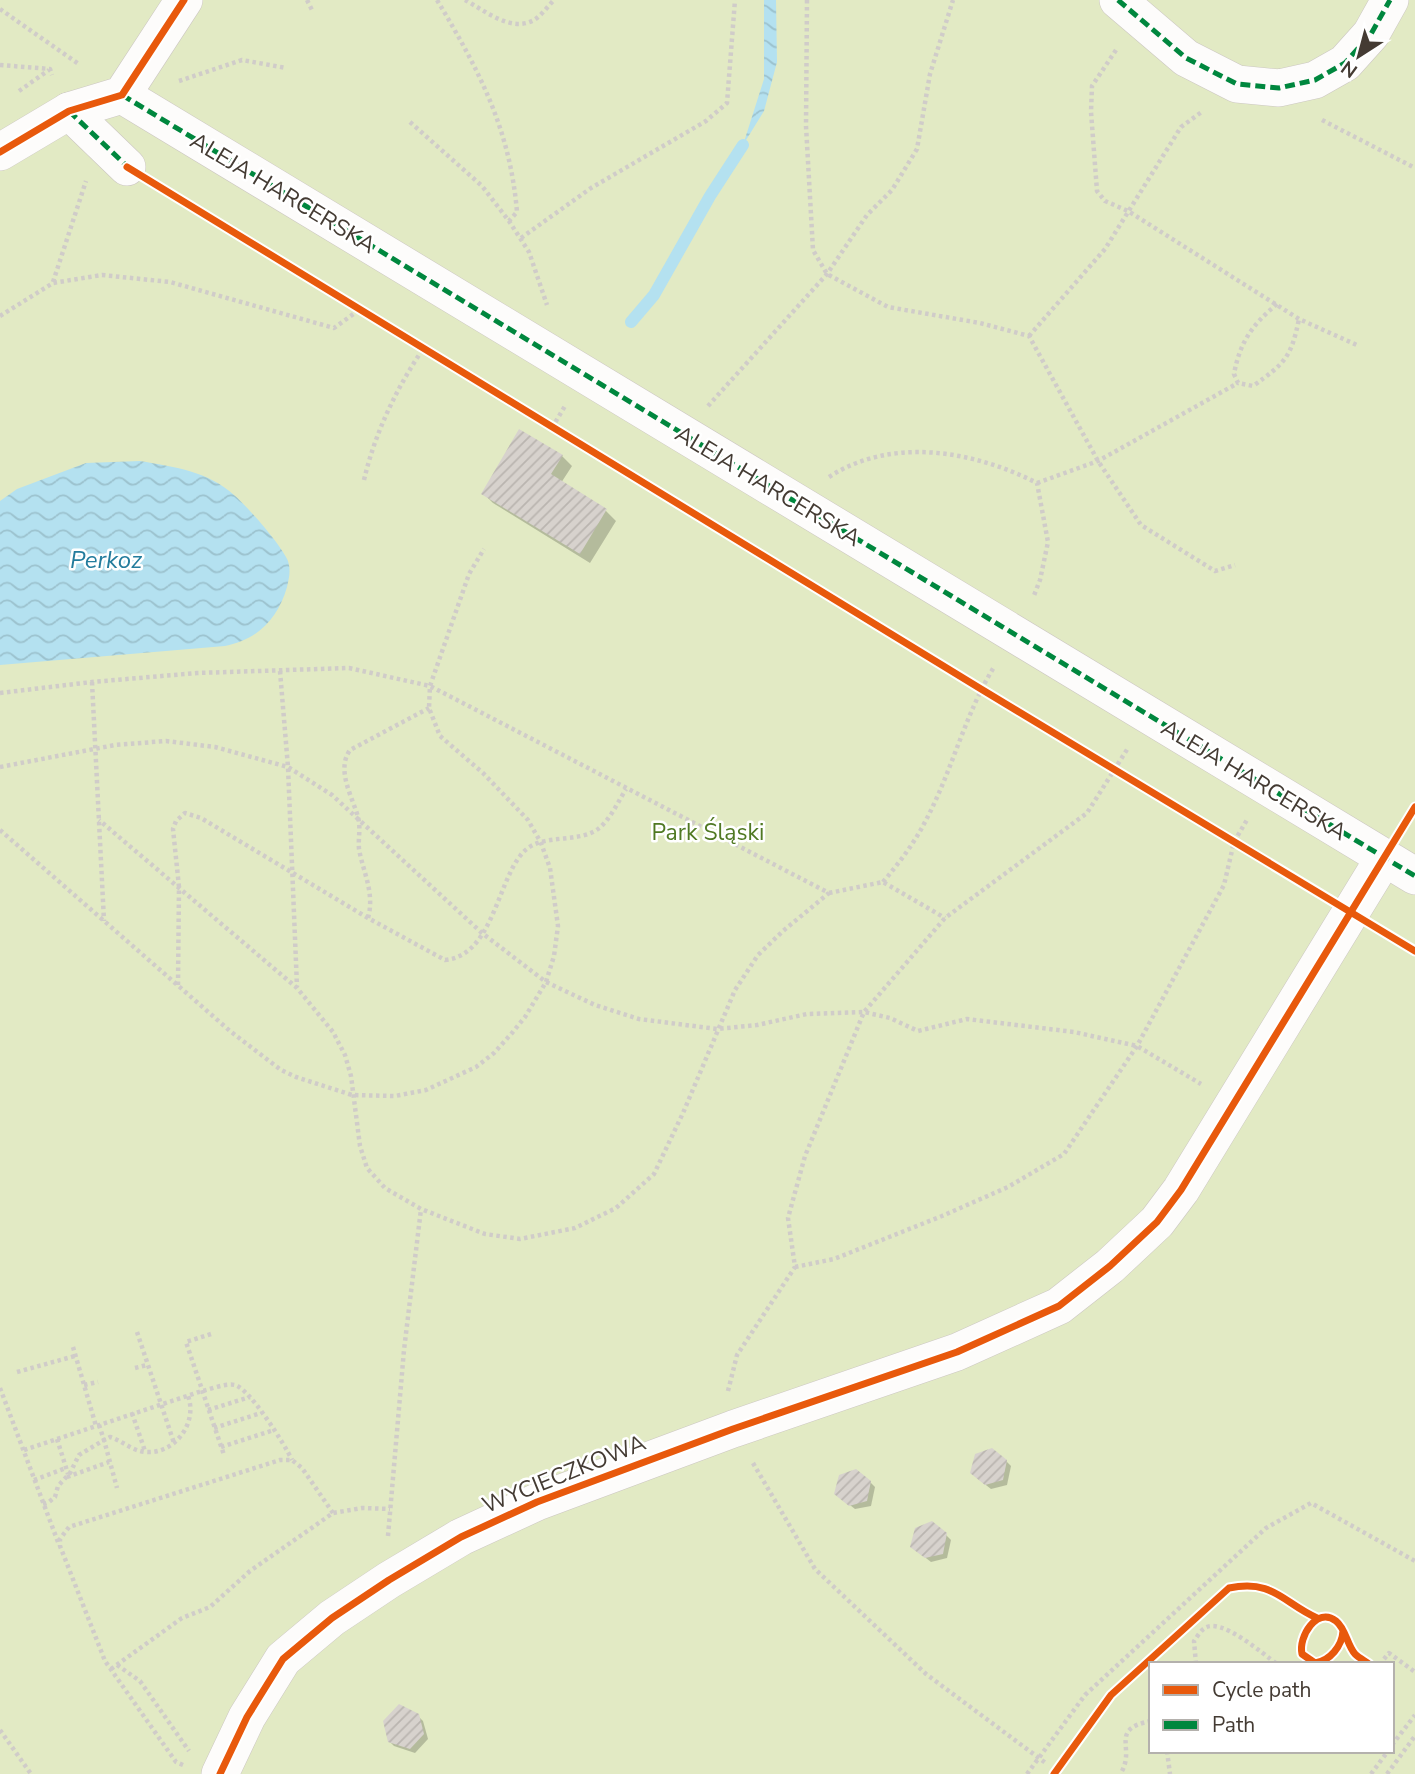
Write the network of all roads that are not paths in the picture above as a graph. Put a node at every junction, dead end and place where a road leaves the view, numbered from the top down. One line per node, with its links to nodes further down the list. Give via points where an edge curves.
1 (184, 0): 4 (street)
2 (1118, 0): 3 (street, via 1186,58 1237,84 1279,88 1315,80 1345,63 1371,34)
3 (1390, 0)
4 (122, 95): 5 (street); 8 (street, ALEJA HARCERSKA)
5 (82, 123): 6 (street); 7 (street)
6 (0, 152)
7 (127, 167)
8 (1384, 858): 9 (street, ALEJA HARCERSKA); 10 (street, WYCIECZKOWA, via 1181,1190 1157,1222 1059,1306 957,1352 537,1502 461,1537 332,1618 283,1658 247,1717)
9 (1415, 876)
10 (201, 1768)

